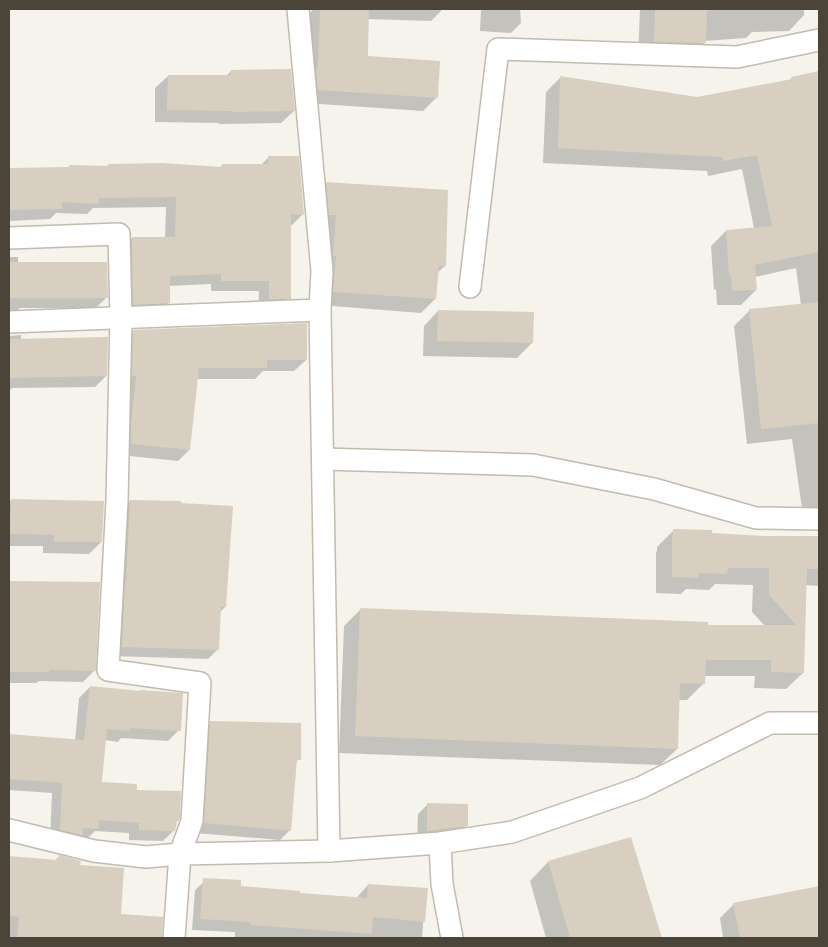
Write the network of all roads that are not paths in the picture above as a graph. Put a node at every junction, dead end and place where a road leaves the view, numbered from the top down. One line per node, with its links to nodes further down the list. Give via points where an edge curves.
1 (298, 9): 5 (street, via 322,271)
2 (819, 40): 4 (street, via 737,57 498,49)
3 (9, 238): 6 (street, via 120,234)
4 (470, 287)
5 (320, 310): 6 (street); 8 (street)
6 (121, 318): 7 (street); 14 (street, via 117,501 108,670 200,682 192,821)
7 (9, 322)
8 (323, 459): 9 (street, via 532,465 654,489 756,518); 13 (street)
9 (819, 519)
10 (819, 723): 12 (street, via 770,723 640,788 512,832)
11 (9, 830): 14 (street, via 94,851 146,857)
12 (440, 843): 13 (street); 16 (street, via 442,884)
13 (329, 851): 14 (street)
14 (180, 854): 15 (street)
15 (174, 938)
16 (452, 938)

